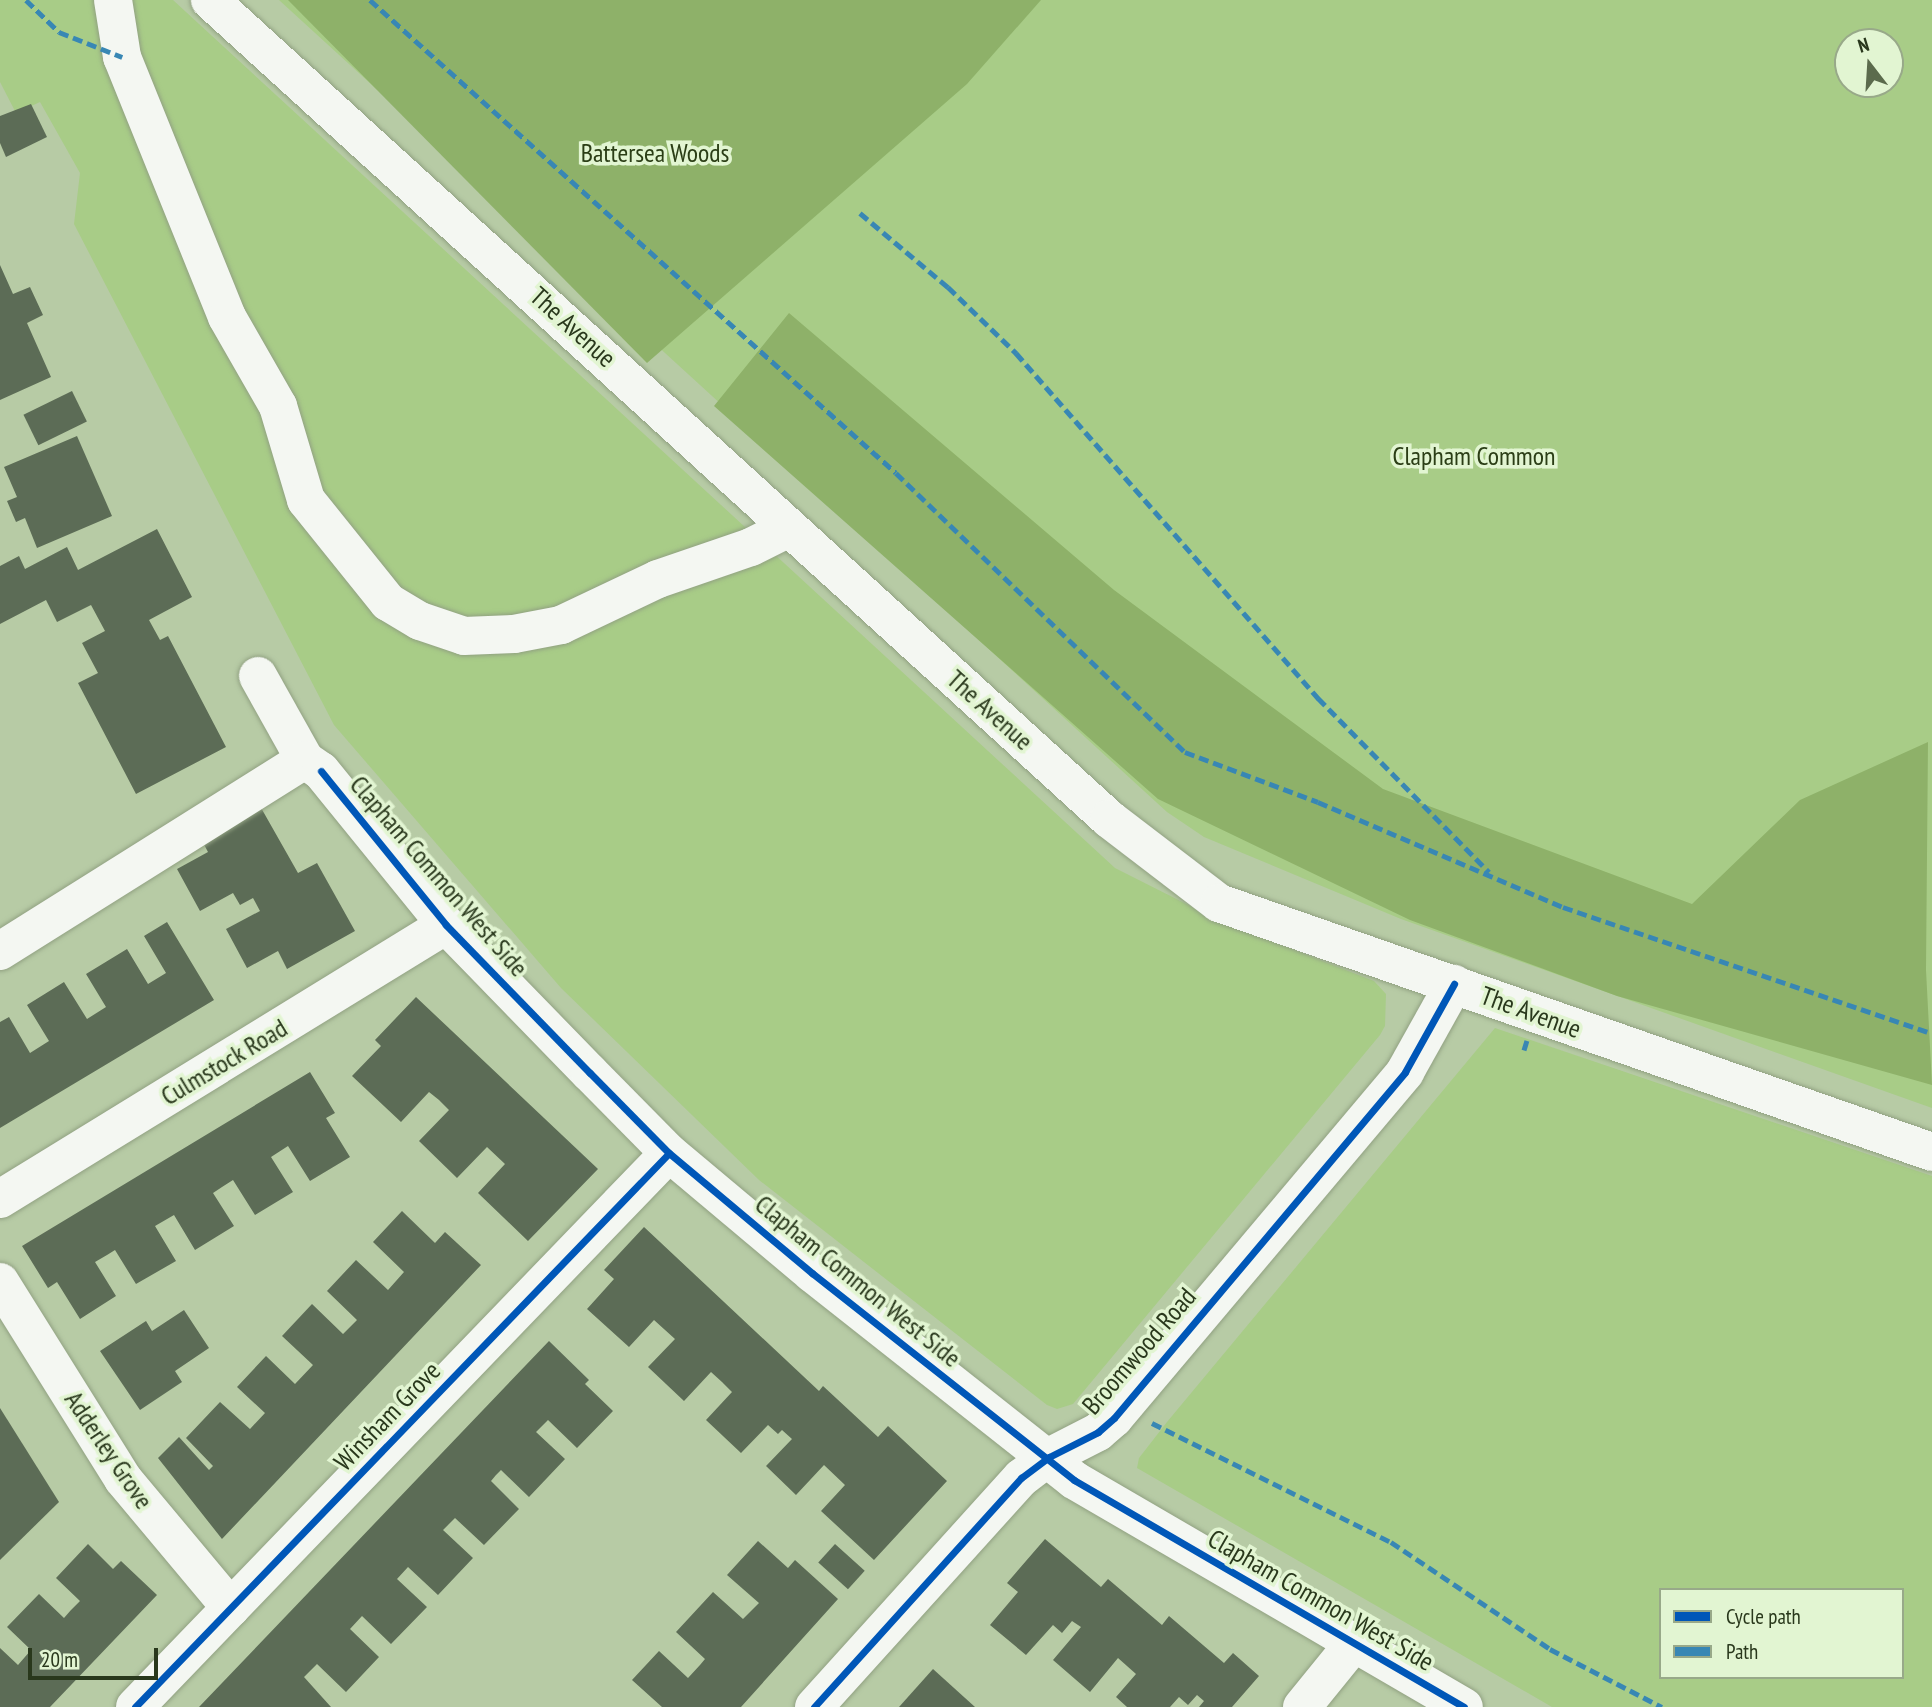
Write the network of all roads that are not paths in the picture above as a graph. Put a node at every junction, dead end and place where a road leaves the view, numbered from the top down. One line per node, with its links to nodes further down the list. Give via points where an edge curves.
1 (113, 0): 3 (main road, via 122,57 227,317 278,406 306,500 388,602 420,621 464,636 514,634 561,625 658,579 751,547)
2 (210, 0): 3 (main road, The Avenue)
3 (789, 528): 8 (main road, The Avenue, via 1109,819 1219,903)
4 (258, 676): 5 (main road, Clapham Common West Side)
5 (313, 765): 6 (main road, Clapham Common West Side); 7 (main road)
6 (446, 925): 10 (main road, Clapham Common West Side); 11 (main road, Culmstock Road)
7 (0, 951)
8 (1454, 984): 9 (main road, The Avenue); 13 (main road, Broomwood Road, via 1405,1072 1114,1418 1098,1432)
9 (1932, 1152)
10 (669, 1153): 13 (main road, Clapham Common West Side, via 812,1273); 14 (main road, Winsham Grove)
11 (0, 1199)
12 (0, 1282): 14 (main road, Adderley Grove, via 123,1479)
13 (1049, 1457): 15 (main road, Clapham Common West Side, via 1074,1480); 17 (main road, Broomwood Road, via 1000,1500)
14 (231, 1608): 16 (main road, Winsham Grove)
15 (1354, 1643): 18 (main road); 19 (main road, Clapham Common West Side)
16 (135, 1707)
17 (814, 1707)
18 (1302, 1707)
19 (1464, 1707)

